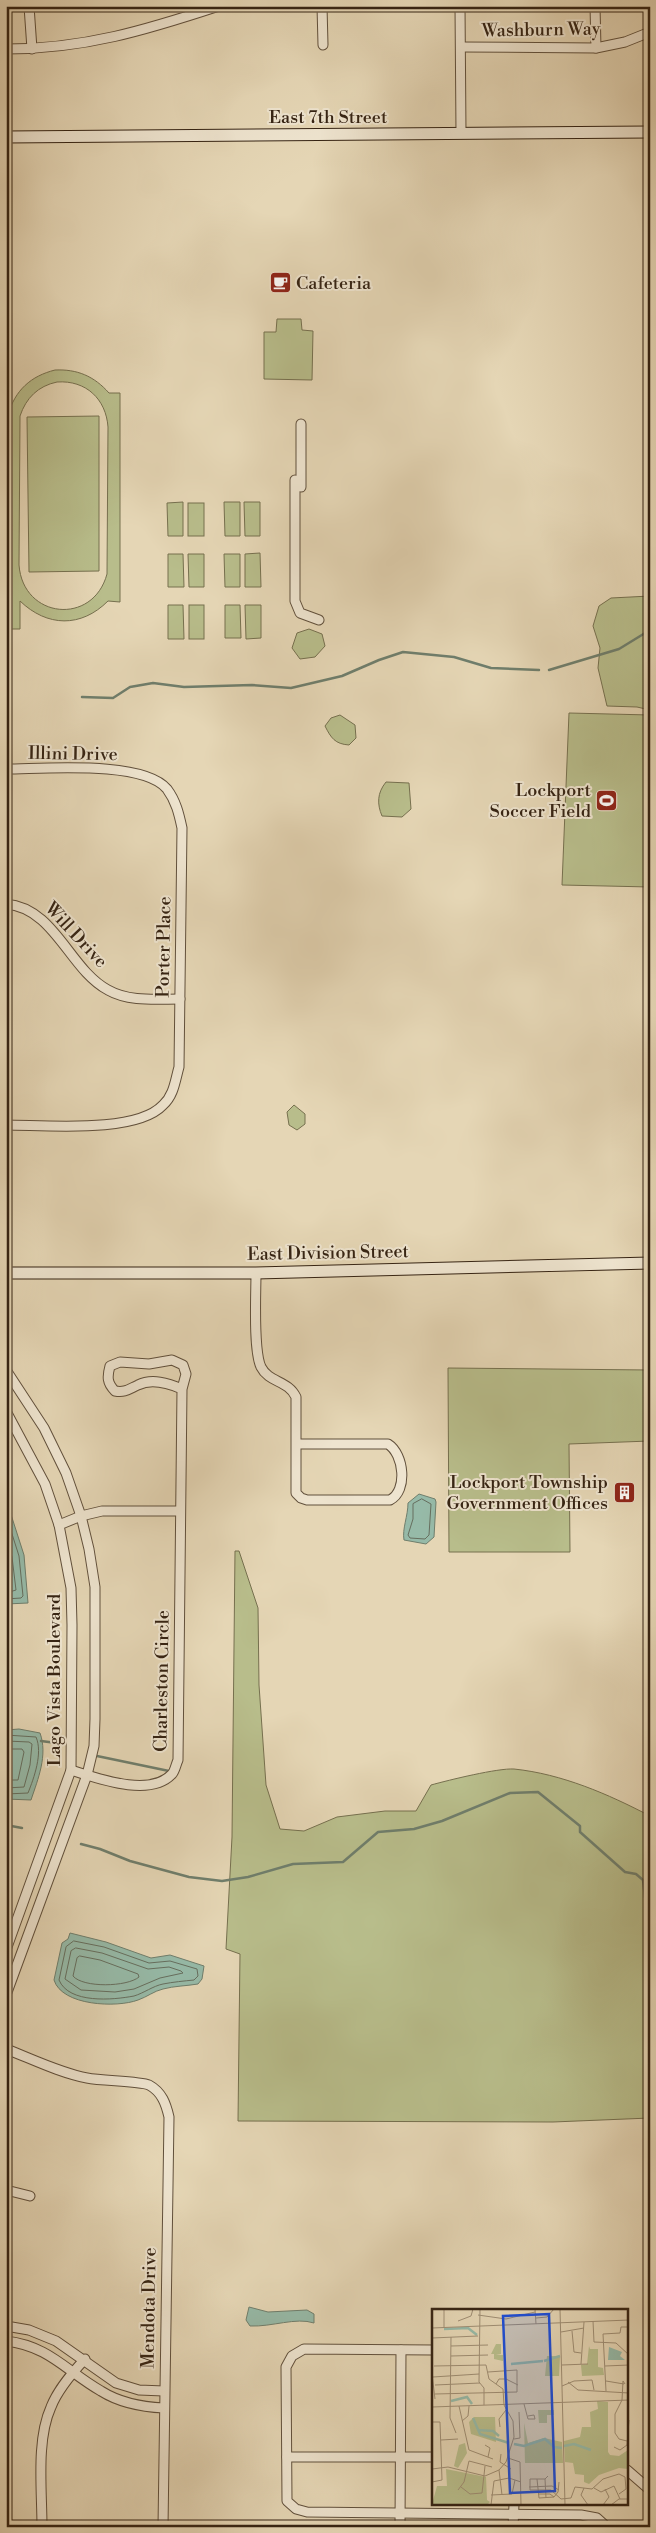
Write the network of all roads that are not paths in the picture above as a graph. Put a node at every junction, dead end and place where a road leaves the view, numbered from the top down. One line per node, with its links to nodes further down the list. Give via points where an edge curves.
1 (29, 6): 12 (street)
2 (219, 6): 6 (street)
3 (322, 6): 8 (street)
4 (460, 6): 9 (street)
5 (595, 6): 10 (street)
6 (190, 11): 12 (street, via 140,32 91,43)
7 (650, 32): 10 (street, Washburn Way)
8 (323, 46)
9 (461, 47): 10 (street, Washburn Way); 14 (street)
10 (596, 48)
11 (6, 49): 12 (street)
12 (32, 49)
13 (650, 132): 14 (street, East 7th Street)
14 (461, 133): 15 (street, East 7th Street)
15 (6, 137)
16 (301, 424): 17 (street, via 295,601 300,613)
17 (319, 620)
18 (6, 769): 19 (street, Illini Drive, via 119,769 147,776)
19 (166, 788): 21 (street, Porter Place, via 176,804 182,828)
20 (6, 904): 21 (street, Will Drive, via 31,910 88,975 108,990 132,998)
21 (180, 999): 22 (street, Porter Place, via 178,1067 173,1091 163,1106 143,1118 116,1125)
22 (6, 1125)
23 (650, 1263): 25 (street, East Division Street)
24 (6, 1273): 25 (street, East Division Street)
25 (256, 1273): 29 (street, via 261,1367 269,1376 291,1387 296,1397)
26 (6, 1370): 31 (street, Lago Vista Boulevard, via 44,1428 66,1473)
27 (182, 1389): 27 (street, Charleston Circle, via 186,1374 183,1365 172,1360 149,1364 120,1362 110,1366 108,1384 114,1392 154,1382); 30 (street, Charleston Circle)
28 (6, 1411): 32 (street, Lago Vista Boulevard, via 45,1484)
29 (296, 1444): 29 (street, via 388,1444 400,1456 401,1488 390,1500 301,1498 296,1493)
30 (180, 1512): 31 (street, via 102,1511); 34 (street, Charleston Circle, via 178,1760 173,1773 149,1785 122,1784)
31 (81, 1516): 32 (street); 34 (street, Lago Vista Boulevard, via 95,1587 96,1626 94,1737)
32 (59, 1525): 33 (street, Lago Vista Boulevard, via 70,1588)
33 (71, 1770): 34 (street, Charleston Circle); 35 (street, Lago Vista Boulevard)
34 (87, 1775): 36 (street, Lago Vista Boulevard)
35 (6, 1950)
36 (6, 1995)
37 (6, 2049): 46 (street, Mendota Drive, via 84,2077 147,2085 158,2092 166,2104 169,2117)
38 (6, 2190): 39 (street)
39 (30, 2196)
40 (6, 2326): 44 (street, via 29,2330 56,2341)
41 (6, 2341): 45 (street, via 28,2344 50,2354)
42 (401, 2350): 43 (street); 48 (street, via 304,2349 292,2356 286,2368); 49 (street)
43 (432, 2350)
44 (85, 2359): 45 (street); 46 (street, via 116,2383 139,2390)
45 (74, 2372): 47 (street, via 101,2392 128,2403); 56 (street, via 51,2406 44,2430)
46 (164, 2391): 47 (street, Mendota Drive)
47 (164, 2408): 57 (street, Mendota Drive)
48 (287, 2457): 49 (street); 54 (street, via 287,2500 296,2509 307,2512)
49 (400, 2457): 50 (street); 54 (street)
50 (432, 2457)
51 (628, 2471): 52 (street)
52 (650, 2490)
53 (514, 2506): 55 (street)
54 (400, 2513): 55 (street); 58 (street)
55 (514, 2514): 59 (street); 60 (street, via 581,2515 597,2518)
56 (42, 2527)
57 (163, 2527)
58 (400, 2527)
59 (513, 2527)
60 (607, 2527)

